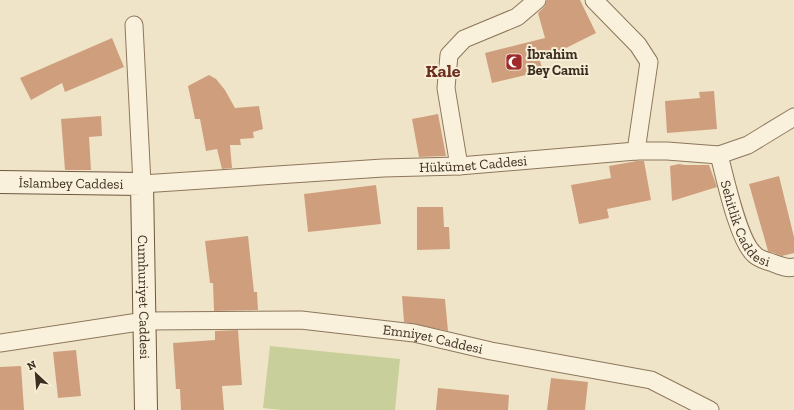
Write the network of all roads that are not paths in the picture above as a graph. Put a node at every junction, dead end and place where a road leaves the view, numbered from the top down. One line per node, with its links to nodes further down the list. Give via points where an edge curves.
1 (537, 0): 7 (street, via 517,17 464,39 449,55 446,88)
2 (594, 0): 5 (street, via 638,44 649,62)
3 (134, 25): 9 (street)
4 (794, 117): 6 (street, Hükümet Caddesi, via 748,145)
5 (636, 151): 6 (street, Hükümet Caddesi); 7 (street, Hükümet Caddesi)
6 (719, 155): 10 (street, Sehitlik Caddesi, via 736,219 746,245 754,255 768,262 787,268)
7 (459, 166): 9 (street, Hükümet Caddesi, via 384,168)
8 (0, 182): 9 (street, İslambey Caddesi)
9 (142, 184): 11 (street, Cumhuriyet Caddesi)
10 (794, 267)
11 (145, 321): 12 (street, Emniyet Caddesi); 13 (street, Cumhuriyet Caddesi); 14 (street, Emniyet Caddesi, via 301,320 414,333 491,351 651,380)
12 (0, 343)
13 (146, 410)
14 (710, 410)

